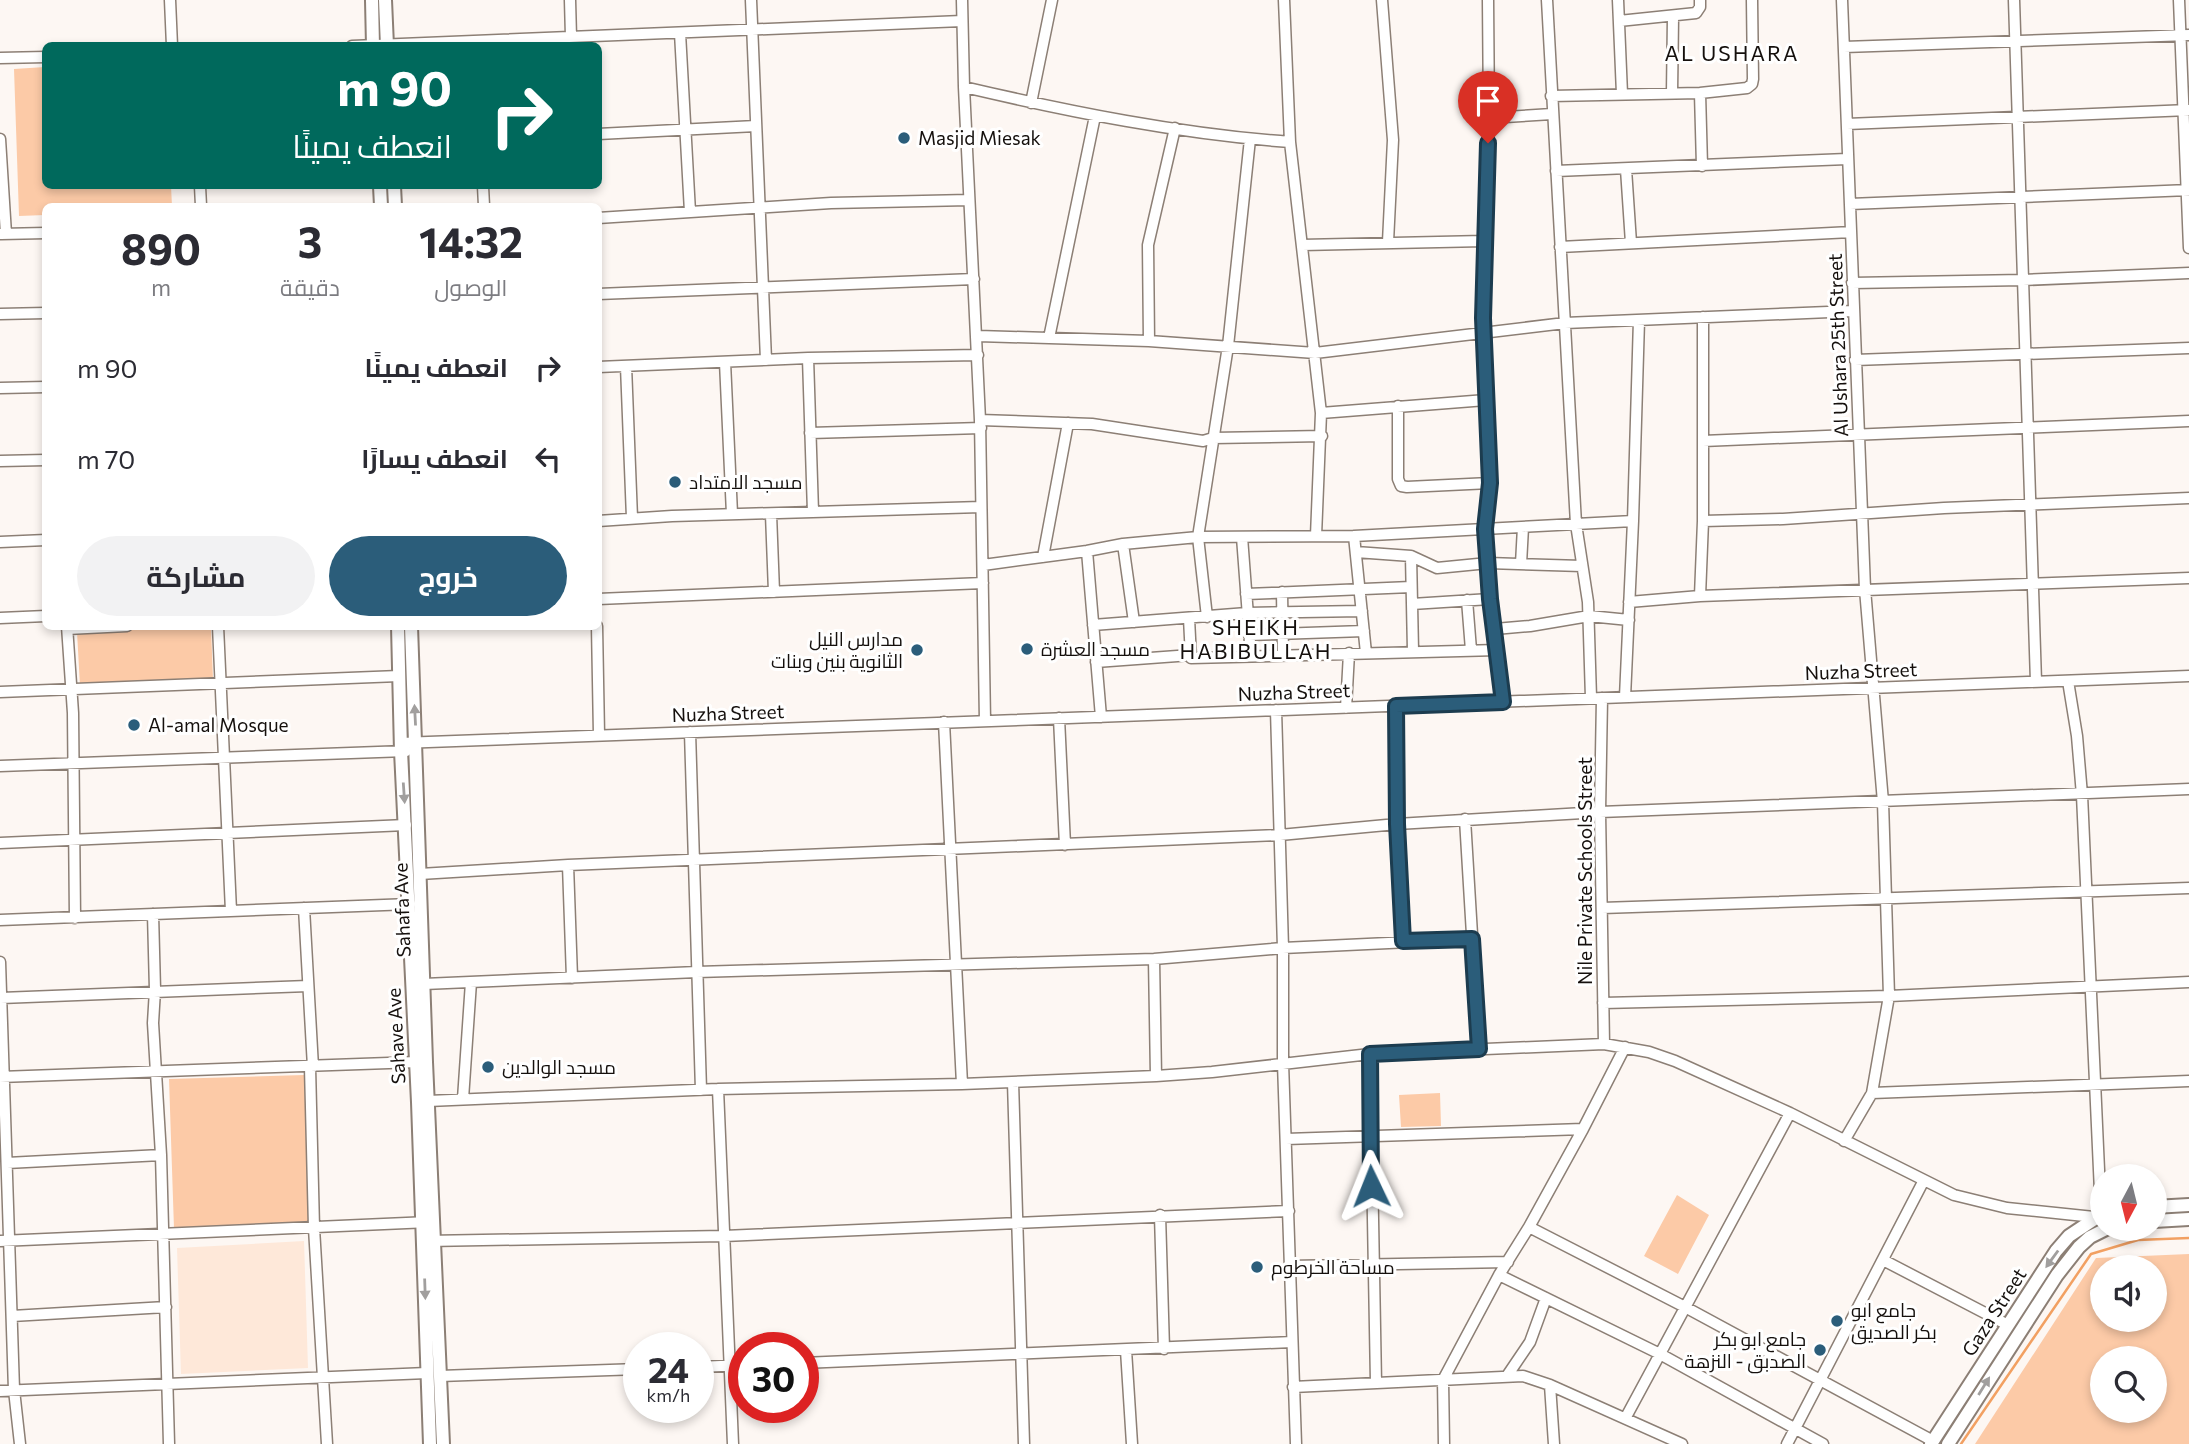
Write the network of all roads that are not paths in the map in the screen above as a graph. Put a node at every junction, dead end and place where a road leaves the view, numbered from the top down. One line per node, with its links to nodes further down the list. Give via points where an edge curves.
1 (170, 0): 26 (street)
2 (372, 0): 27 (main road)
3 (385, 0): 28 (main road)
4 (570, 0): 24 (street)
5 (751, 0): 21 (street)
6 (962, 0): 19 (street)
7 (1052, 0): 38 (street)
8 (1284, 0): 51 (street)
9 (1382, 0): 67 (street, via 1393,140)
10 (1488, 0): 43 (street)
11 (1547, 0): 37 (street, Nile Private Schools Street)
12 (1618, 0): 20 (street)
13 (1700, 0): 18 (street, via 1696,13)
14 (1752, 0): 35 (street, via 1752,85)
15 (1842, 0): 30 (street, Al Ushara 25th Street)
16 (2014, 0): 25 (street)
17 (2179, 0): 23 (street)
18 (1673, 17): 20 (street); 34 (street)
19 (962, 21): 21 (street); 33 (street)
20 (1619, 21): 36 (street)
21 (752, 29): 22 (street); 45 (street)
22 (680, 33): 24 (street); 47 (street)
23 (2185, 35): 25 (street); 39 (street)
24 (571, 37): 29 (street)
25 (2016, 41): 30 (street); 42 (street)
26 (172, 42)
27 (373, 42)
28 (387, 42)
29 (494, 42)
30 (1844, 47): 44 (street, Al Ushara 25th Street)
31 (42, 57): 32 (street)
32 (0, 58)
33 (964, 88): 38 (street); 58 (street)
34 (1672, 93): 35 (street); 36 (street)
35 (1700, 93): 53 (street)
36 (1622, 94): 37 (street)
37 (1551, 96): 40 (street, Nile Private Schools Street)
38 (1031, 103): 41 (street)
39 (2186, 111): 42 (street); 56 (street)
40 (1552, 114): 43 (street); 55 (street, Nile Private Schools Street)
41 (1095, 116): 46 (street); 86 (street)
42 (2018, 117): 44 (street); 57 (street)
43 (1489, 118): 66 (street)
44 (1847, 124): 52 (street, Al Ushara 25th Street)
45 (756, 127): 47 (street); 60 (street)
46 (1175, 128): 50 (street); 87 (street, via 1148,244)
47 (685, 131): 48 (street); 61 (street)
48 (602, 134)
49 (0, 139): 65 (street)
50 (1250, 139): 51 (street); 88 (street)
51 (1290, 142): 69 (street)
52 (1847, 159): 53 (street); 59 (street, Al Ushara 25th Street)
53 (1702, 166): 54 (street)
54 (1626, 169): 55 (street); 68 (street)
55 (1556, 171): 70 (street, Nile Private Schools Street)
56 (2188, 190): 57 (street); 71 (street)
57 (2020, 196): 59 (street); 74 (street)
58 (969, 200): 60 (street); 73 (street)
59 (1850, 204): 63 (street, Al Ushara 25th Street)
60 (759, 207): 61 (street); 76 (street)
61 (690, 212): 62 (street)
62 (602, 218)
63 (1852, 232): 68 (street); 75 (street, Al Ushara 25th Street)
64 (42, 233): 65 (street)
65 (3, 234)
66 (1484, 241): 67 (street); 84 (street)
67 (1388, 242): 69 (street)
68 (1631, 243): 70 (street)
69 (1302, 245): 90 (street)
70 (1560, 247): 83 (street, Nile Private Schools Street)
71 (2189, 248)
72 (2189, 273): 74 (street)
73 (974, 279): 76 (street); 85 (street)
74 (2023, 280): 75 (street); 91 (street)
75 (1852, 283): 78 (street, Al Ushara 25th Street)
76 (762, 287): 77 (street); 94 (street)
77 (602, 295)
78 (1853, 311): 81 (street); 95 (street, Al Ushara 25th Street)
79 (42, 313): 80 (street)
80 (0, 314)
81 (1703, 317): 82 (street); 112 (street)
82 (1639, 320): 83 (street); 125 (street)
83 (1565, 323): 84 (street); 127 (street, Nile Private Schools Street)
84 (1484, 332): 90 (street); 101 (street)
85 (978, 336): 86 (street); 92 (street)
86 (1049, 338): 87 (street)
87 (1149, 341): 88 (street)
88 (1228, 346): 90 (street); 111 (street)
89 (2189, 348): 91 (street)
90 (1315, 353): 103 (street)
91 (2027, 353): 95 (street); 107 (street)
92 (978, 355): 93 (street); 106 (street)
93 (808, 358): 94 (street); 108 (street)
94 (766, 360): 96 (street)
95 (1855, 360): 109 (street, Al Ushara 25th Street)
96 (725, 362): 97 (street); 121 (street)
97 (626, 366): 98 (street); 123 (street)
98 (602, 367)
99 (42, 387): 100 (street)
100 (0, 388)
101 (1486, 400): 102 (street); 115 (street)
102 (1398, 405): 103 (street); 115 (street, via 1401,486)
103 (1321, 413): 110 (street)
104 (2189, 421): 107 (street)
105 (1068, 423): 106 (street); 111 (street, via 1203,442); 140 (street)
106 (980, 424): 108 (street); 118 (street)
107 (2028, 428): 109 (street); 117 (street)
108 (810, 433): 119 (street)
109 (1859, 435): 112 (street); 120 (street, Al Ushara 25th Street)
110 (1322, 436): 111 (street); 130 (street)
111 (1213, 438): 132 (street)
112 (1703, 442): 126 (street)
113 (42, 460): 114 (street)
114 (0, 461)
115 (1490, 483): 129 (street)
116 (2189, 498): 117 (street)
117 (2031, 505): 120 (street); 147 (street)
118 (981, 507): 119 (street); 143 (street)
119 (813, 512): 122 (street)
120 (1862, 513): 126 (street); 149 (street, Al Ushara 25th Street)
121 (733, 514): 122 (street); 123 (street)
122 (771, 514): 151 (street)
123 (632, 518): 124 (street)
124 (602, 521)
125 (1633, 521): 127 (street); 158 (street)
126 (1703, 521): 154 (street)
127 (1576, 524): 128 (street); 144 (street, Nile Private Schools Street)
128 (1524, 527): 129 (street); 142 (street)
129 (1485, 529): 131 (street); 141 (street)
130 (1316, 536): 131 (street); 133 (street)
131 (1354, 536): 138 (street)
132 (1198, 537): 133 (street); 136 (street); 165 (street)
133 (1242, 537): 153 (street)
134 (42, 540): 135 (street)
135 (0, 542)
136 (1123, 544): 137 (street); 169 (street)
137 (1087, 551): 140 (street); 170 (street)
138 (1356, 552): 139 (street); 150 (street)
139 (1411, 556): 141 (street, via 1437,568); 148 (street)
140 (1043, 557): 143 (street)
141 (1488, 563): 142 (street); 156 (street)
142 (1521, 564): 144 (street)
143 (983, 565): 146 (street)
144 (1583, 566): 164 (street, Nile Private Schools Street)
145 (2189, 578): 147 (street)
146 (983, 583): 151 (street); 205 (street)
147 (2034, 583): 149 (street); 193 (street)
148 (1411, 587): 150 (street); 159 (street)
149 (1865, 589): 154 (street); 195 (street, Al Ushara 25th Street)
150 (1360, 590): 152 (street); 160 (street)
151 (774, 592): 155 (street)
152 (1282, 592): 153 (street); 161 (street)
153 (1246, 594): 162 (street)
154 (1700, 596): 158 (street)
155 (602, 599)
156 (1490, 599): 157 (street); 171 (street)
157 (1467, 600): 159 (street); 180 (street)
158 (1629, 602): 168 (street)
159 (1412, 604): 182 (street)
160 (1362, 611): 161 (street); 177 (street)
161 (1282, 612): 162 (street); 178 (street)
162 (1247, 613): 165 (street); 179 (street)
163 (42, 616): 166 (street)
164 (1589, 616): 168 (street); 171 (street); 198 (street, Nile Private Schools Street)
165 (1207, 617): 167 (street)
166 (0, 618)
167 (1189, 618): 169 (street); 185 (street)
168 (1629, 620): 197 (street)
169 (1134, 622): 170 (street)
170 (1093, 625): 188 (street)
171 (1495, 629): 181 (street)
172 (67, 630): 194 (street)
173 (218, 630): 192 (street)
174 (398, 630): 189 (main road, Sahave Ave)
175 (411, 630): 210 (main road, Sahafa Ave, one-way to 175)
176 (597, 630): 208 (street)
177 (1364, 631): 178 (street); 184 (street)
178 (1282, 634): 179 (street); 186 (street)
179 (1249, 635): 187 (street)
180 (1471, 650): 181 (street); 182 (street)
181 (1497, 650): 199 (street)
182 (1413, 652): 184 (street)
183 (1349, 653): 184 (street); 186 (street); 201 (street)
184 (1366, 653)
185 (1191, 655): 187 (street); 188 (street)
186 (1283, 655): 187 (street)
187 (1251, 656)
188 (1096, 662): 203 (street)
189 (399, 676): 192 (street); 209 (main road, Sahave Ave)
190 (2189, 676): 191 (street, Nuzha Street)
191 (2068, 681): 193 (street, Nuzha Street); 215 (street)
192 (220, 682): 194 (street); 211 (street)
193 (2036, 682): 195 (street, Nuzha Street)
194 (71, 688): 196 (street); 212 (street)
195 (1874, 688): 197 (street, Nuzha Street); 216 (street, Al Ushara 25th Street)
196 (0, 692)
197 (1625, 697): 198 (street, Nuzha Street)
198 (1597, 698): 199 (street, Nuzha Street); 217 (street, Nile Private Schools Street)
199 (1503, 702): 200 (street, Nuzha Street)
200 (1396, 706): 201 (street, Nuzha Street); 219 (street)
201 (1346, 708): 202 (street, Nuzha Street)
202 (1276, 710): 203 (street, Nuzha Street); 222 (street)
203 (1101, 717): 204 (street, Nuzha Street)
204 (1059, 718): 205 (street, Nuzha Street); 225 (street)
205 (985, 721): 206 (street, Nuzha Street)
206 (944, 722): 207 (street, Nuzha Street); 226 (street)
207 (690, 732): 208 (street, Nuzha Street); 227 (street)
208 (599, 735): 210 (street, Nuzha Street)
209 (401, 747): 210 (street, Nuzha Street); 211 (street, Nuzha Street); 220 (main road, Sahave Ave, one-way to 220)
210 (416, 747): 229 (main road, Sahafa Ave)
211 (224, 757): 212 (street, Nuzha Street); 221 (street)
212 (73, 763): 213 (street, Nuzha Street); 223 (street)
213 (0, 766)
214 (2189, 789): 215 (street)
215 (2082, 795): 216 (street); 231 (street)
216 (1883, 802): 217 (street); 232 (street, Al Ushara 25th Street)
217 (1600, 812): 218 (street); 235 (street, Nile Private Schools Street)
218 (1465, 820): 219 (street); 240 (street)
219 (1397, 824): 222 (street); 241 (street)
220 (406, 825): 221 (street); 233 (main road, Sahave Ave)
221 (227, 833): 223 (street); 236 (street)
222 (1280, 835): 225 (street); 242 (street)
223 (73, 841): 224 (street); 238 (street)
224 (0, 843)
225 (1065, 845): 226 (street)
226 (951, 850): 227 (street); 245 (street)
227 (694, 860): 228 (street); 246 (street)
228 (568, 865): 229 (street); 247 (street)
229 (420, 874): 250 (main road, Sahafa Ave)
230 (2189, 888): 231 (street)
231 (2084, 891): 232 (street); 252 (street)
232 (1886, 897): 235 (street); 254 (street, Al Ushara 25th Street)
233 (410, 904): 234 (street); 261 (main road, Sahave Ave)
234 (304, 908): 236 (street); 251 (street)
235 (1602, 908): 256 (street, Nile Private Schools Street)
236 (231, 911): 237 (street)
237 (153, 914): 238 (street); 253 (street)
238 (75, 918): 239 (street)
239 (0, 920)
240 (1472, 939): 241 (street); 259 (street)
241 (1403, 941): 242 (street)
242 (1283, 948): 243 (street); 262 (street)
243 (1154, 959): 245 (street); 265 (street)
244 (0, 962): 255 (street)
245 (956, 964): 246 (street); 269 (street)
246 (697, 972): 247 (street); 272 (street)
247 (572, 978): 248 (street)
248 (471, 982): 250 (street); 274 (street)
249 (2189, 982): 252 (street)
250 (424, 984): 275 (main road, Sahafa Ave)
251 (308, 986): 253 (street); 263 (street)
252 (2089, 987): 254 (street); 270 (street)
253 (155, 990): 255 (street); 264 (street)
254 (1889, 996): 256 (street); 273 (street, Al Ushara 25th Street)
255 (1, 998): 266 (street)
256 (1603, 1003): 257 (street, Nile Private Schools Street)
257 (1604, 1044): 258 (street); 259 (street)
258 (1625, 1047): 276 (street, via 1675,1060); 277 (street)
259 (1479, 1049): 260 (street)
260 (1370, 1054): 262 (street); 278 (street)
261 (416, 1062): 263 (street); 293 (main road, Sahave Ave)
262 (1283, 1063): 265 (street); 279 (street)
263 (311, 1067): 264 (street); 296 (street)
264 (156, 1072): 266 (street); 281 (street)
265 (1156, 1076): 267 (street)
266 (2, 1077): 282 (street)
267 (1013, 1082): 269 (street); 294 (street)
268 (2189, 1082): 270 (street)
269 (962, 1084): 271 (street)
270 (2093, 1086): 273 (street); 283 (street)
271 (718, 1089): 272 (street); 298 (street)
272 (701, 1090): 274 (street)
273 (1872, 1093): 280 (street)
274 (463, 1099): 275 (street)
275 (428, 1101): 293 (main road, Sahafa Ave)
276 (1790, 1113): 280 (street); 309 (street)
277 (1583, 1129): 278 (street); 295 (street)
278 (1370, 1135): 279 (street); 304 (street)
279 (1286, 1139): 287 (street)
280 (1844, 1141): 284 (street)
281 (161, 1155): 282 (street); 297 (street)
282 (7, 1163): 300 (street)
283 (2097, 1164)
284 (1924, 1180): 288 (street, via 1978,1202); 302 (street)
285 (2189, 1205): 286 (main road)
286 (2167, 1206)
287 (1289, 1211): 289 (street); 305 (street)
288 (2090, 1214)
289 (1160, 1215): 294 (street); 314 (street)
290 (2189, 1219): 291 (main road)
291 (2167, 1220)
292 (2090, 1221): 311 (main road, Gaza Street, one-way to 311, via 2056,1251)
293 (428, 1222): 296 (street); 301 (main road, Sahave Ave)
294 (1017, 1223): 298 (street); 316 (street)
295 (1529, 1227): 303 (street); 309 (street)
296 (314, 1228): 297 (street); 323 (street)
297 (163, 1233): 300 (street); 308 (street)
298 (724, 1236): 301 (street); 312 (street)
299 (2090, 1237): 350 (main road, Gaza Street, one-way to 299, via 2057,1275)
300 (5, 1240): 310 (street)
301 (429, 1241): 320 (main road, Sahave Ave, one-way to 320); 321 (main road)
302 (1882, 1260): 311 (street); 325 (street)
303 (1508, 1262): 304 (street); 306 (street)
304 (1373, 1263): 305 (street); 327 (street)
305 (1290, 1266): 313 (street)
306 (1499, 1275): 307 (street); 324 (street)
307 (1546, 1298): 317 (street); 322 (street, via 1530,1342)
308 (166, 1307): 310 (street); 326 (street)
309 (1685, 1307): 317 (street); 325 (street)
310 (12, 1316): 330 (street)
311 (2008, 1325): 335 (main road, Gaza Street)
312 (728, 1332)
313 (1292, 1342): 314 (street); 329 (street)
314 (1164, 1349): 315 (street)
315 (1126, 1350): 316 (street); 343 (street)
316 (1020, 1354): 318 (street); 342 (street)
317 (1660, 1354): 332 (street); 334 (street)
318 (819, 1362)
319 (623, 1370): 321 (street)
320 (427, 1373): 323 (street); 339 (main road, Sahave Ave)
321 (440, 1376): 340 (main road)
322 (1507, 1376): 324 (street); 328 (street)
323 (323, 1378): 326 (street); 338 (street)
324 (1443, 1380): 327 (street); 345 (street)
325 (1820, 1381): 334 (street); 335 (street)
326 (168, 1383): 330 (street); 337 (street)
327 (1376, 1383): 329 (street)
328 (1550, 1385): 332 (street); 346 (street)
329 (1293, 1387): 344 (street)
330 (14, 1390): 331 (street); 336 (street)
331 (0, 1391)
332 (1626, 1418): 347 (street)
333 (732, 1423): 341 (street)
334 (1795, 1429): 348 (street); 349 (street)
335 (1932, 1442)
336 (20, 1444)
337 (169, 1444)
338 (327, 1444)
339 (430, 1444)
340 (443, 1444)
341 (733, 1444)
342 (1024, 1444)
343 (1132, 1444)
344 (1296, 1444)
345 (1444, 1444)
346 (1554, 1444)
347 (1682, 1444)
348 (1787, 1444)
349 (1823, 1444)
350 (1948, 1444)

